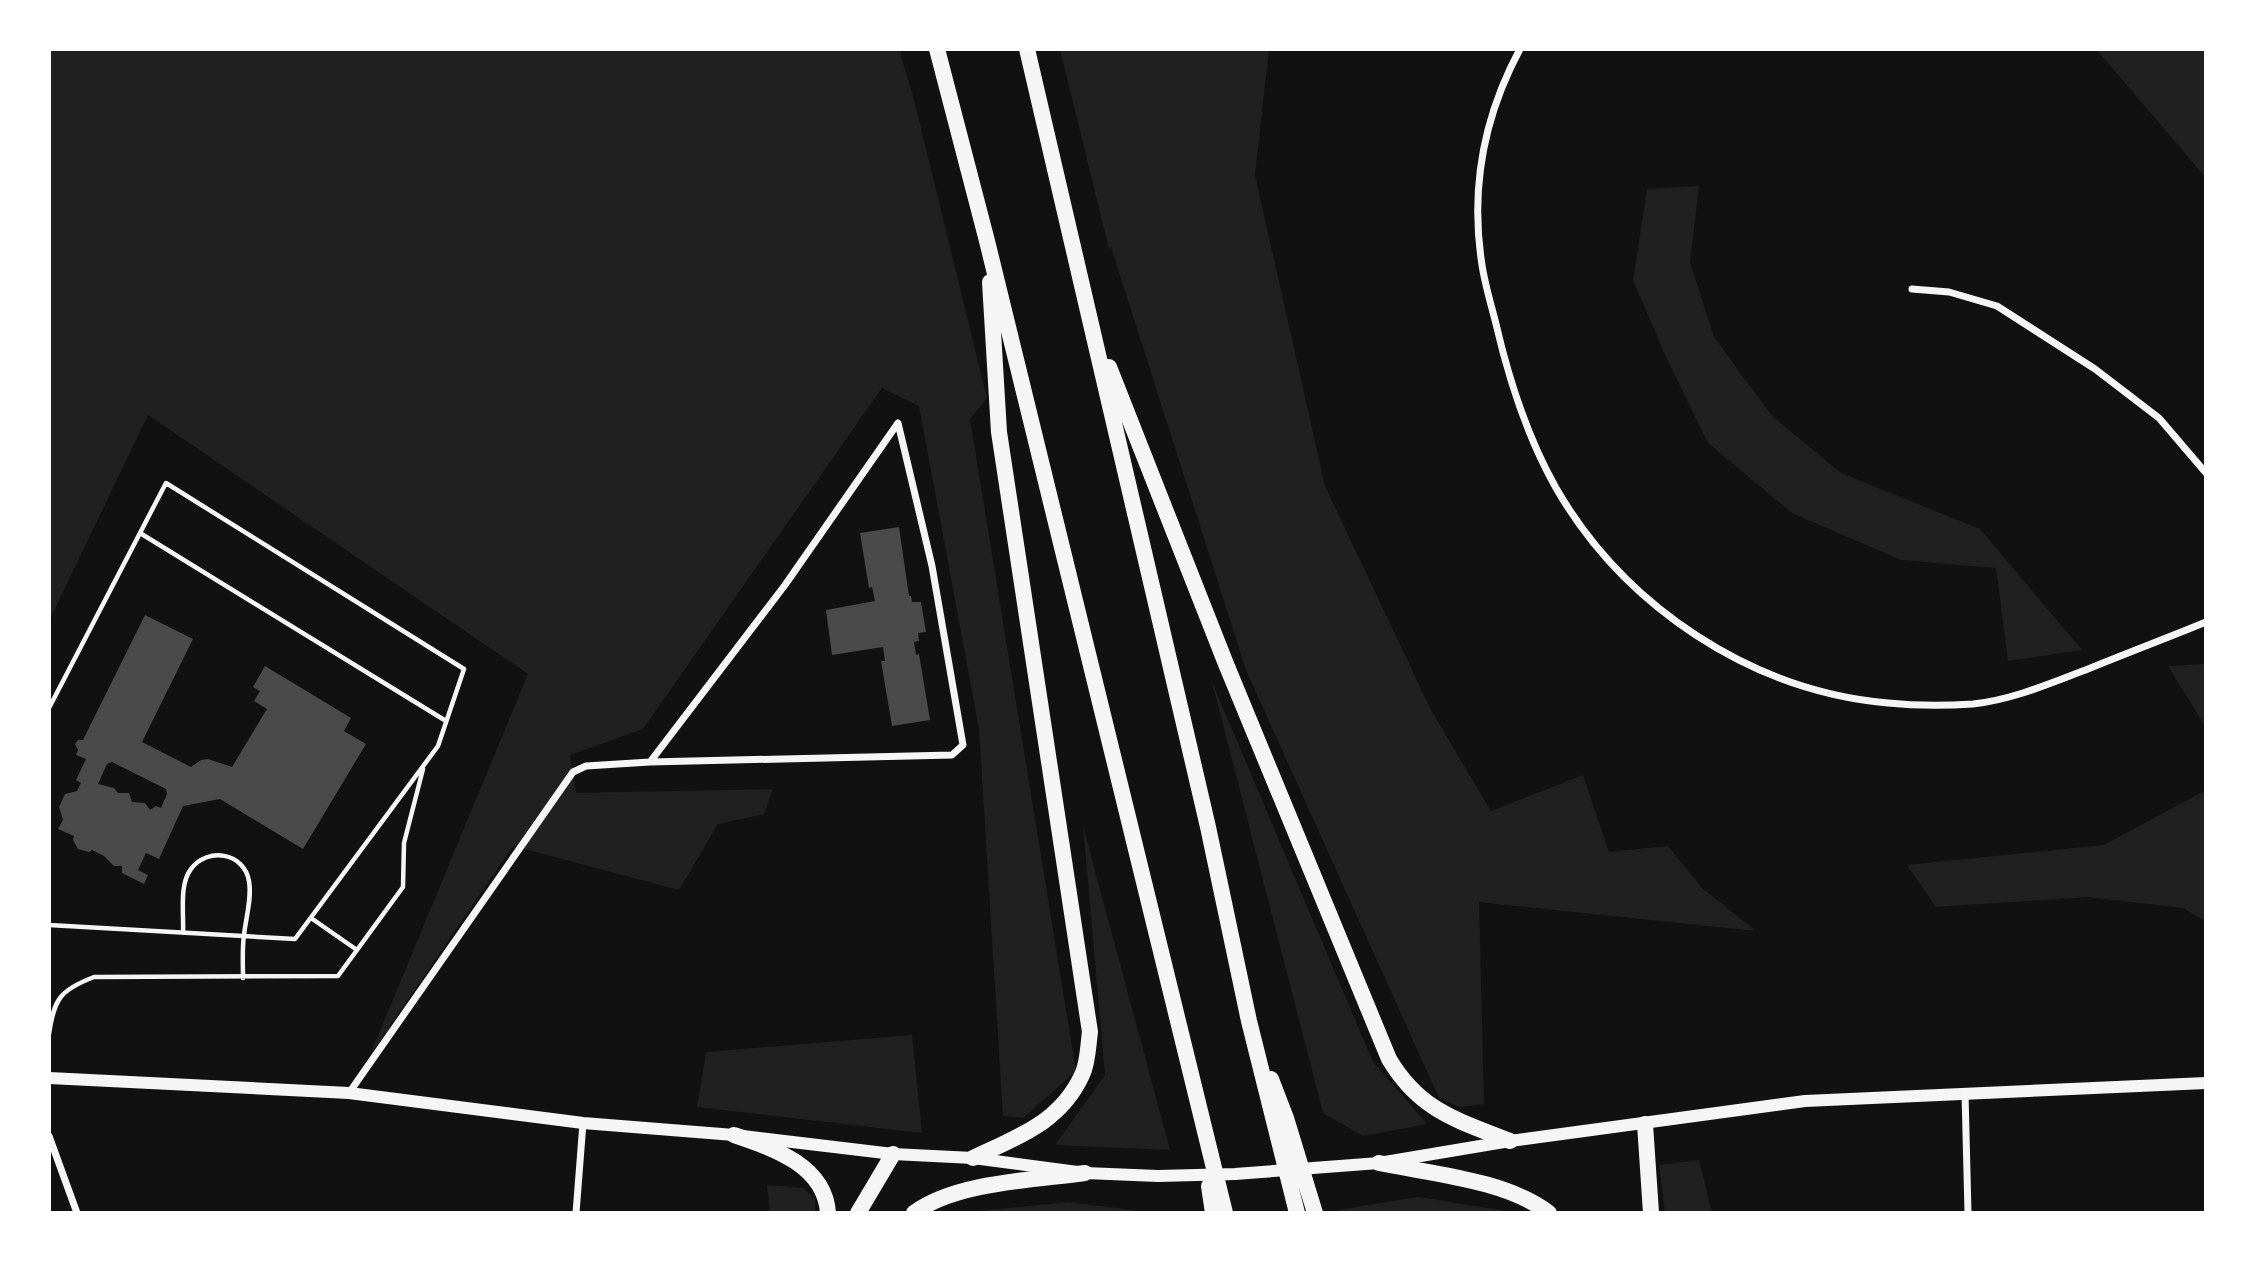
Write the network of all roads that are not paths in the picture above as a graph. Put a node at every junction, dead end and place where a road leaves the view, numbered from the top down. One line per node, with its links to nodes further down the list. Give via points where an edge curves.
1 (937, 49): 4 (highway)
2 (1027, 49): 6 (highway)
3 (1520, 49): 9 (street, via 1496,101 1480,166 1477,200 1482,267 1505,362 1535,447 1580,526 1641,593 1676,622 1754,668 1840,696 1919,705 1975,704 2035,689)
4 (987, 241): 24 (highway); 33 (highway, via 999,432 1090,1032 1084,1073 1069,1097 1042,1125)
5 (1912, 289): 7 (street, via 1949,292 1997,306 2095,369 2159,418)
6 (1090, 319): 20 (highway); 31 (highway, via 1389,1059 1411,1091 1429,1105)
7 (2206, 473)
8 (140, 533): 10 (lane); 11 (lane); 11 (lane, via 166,483 464,669)
9 (2206, 622)
10 (49, 708)
11 (446, 721): 13 (lane, via 438,746)
12 (650, 762): 12 (street, via 952,755 963,745 932,566 898,423 785,585); 26 (street, via 586,766 573,772)
13 (424, 765): 14 (lane); 18 (lane, via 404,843 403,887)
14 (311, 918): 17 (lane, via 295,939); 18 (lane)
15 (49, 925): 16 (lane)
16 (183, 933): 17 (lane); 17 (lane, via 190,869 218,854 244,868 249,880)
17 (243, 936): 19 (lane)
18 (357, 950): 19 (lane, via 338,976)
19 (243, 978): 21 (lane, via 94,977 62,992)
20 (1249, 1021): 43 (highway); 44 (highway)
21 (49, 1034)
22 (49, 1078): 26 (main road)
23 (2206, 1083): 25 (main road)
24 (1195, 1090): 41 (highway); 42 (highway)
25 (1965, 1092): 28 (main road, via 1805,1101); 47 (street)
26 (349, 1093): 27 (main road)
27 (583, 1123): 29 (main road); 37 (street)
28 (1645, 1124): 31 (main road); 46 (highway)
29 (734, 1135): 32 (main road); 38 (highway, via 778,1150 800,1165 818,1184)
30 (49, 1136): 36 (street)
31 (1510, 1141): 34 (main road)
32 (893, 1154): 33 (main road); 39 (highway)
33 (973, 1158): 35 (main road)
34 (1379, 1163): 35 (main road, via 1158,1177); 45 (highway, via 1483,1184 1534,1201)
35 (1085, 1172): 40 (highway, via 973,1188 933,1201)
36 (77, 1213)
37 (576, 1213)
38 (828, 1213)
39 (858, 1213)
40 (914, 1213)
41 (1213, 1213)
42 (1225, 1213)
43 (1297, 1213)
44 (1315, 1213)
45 (1549, 1213)
46 (1651, 1213)
47 (1968, 1213)

